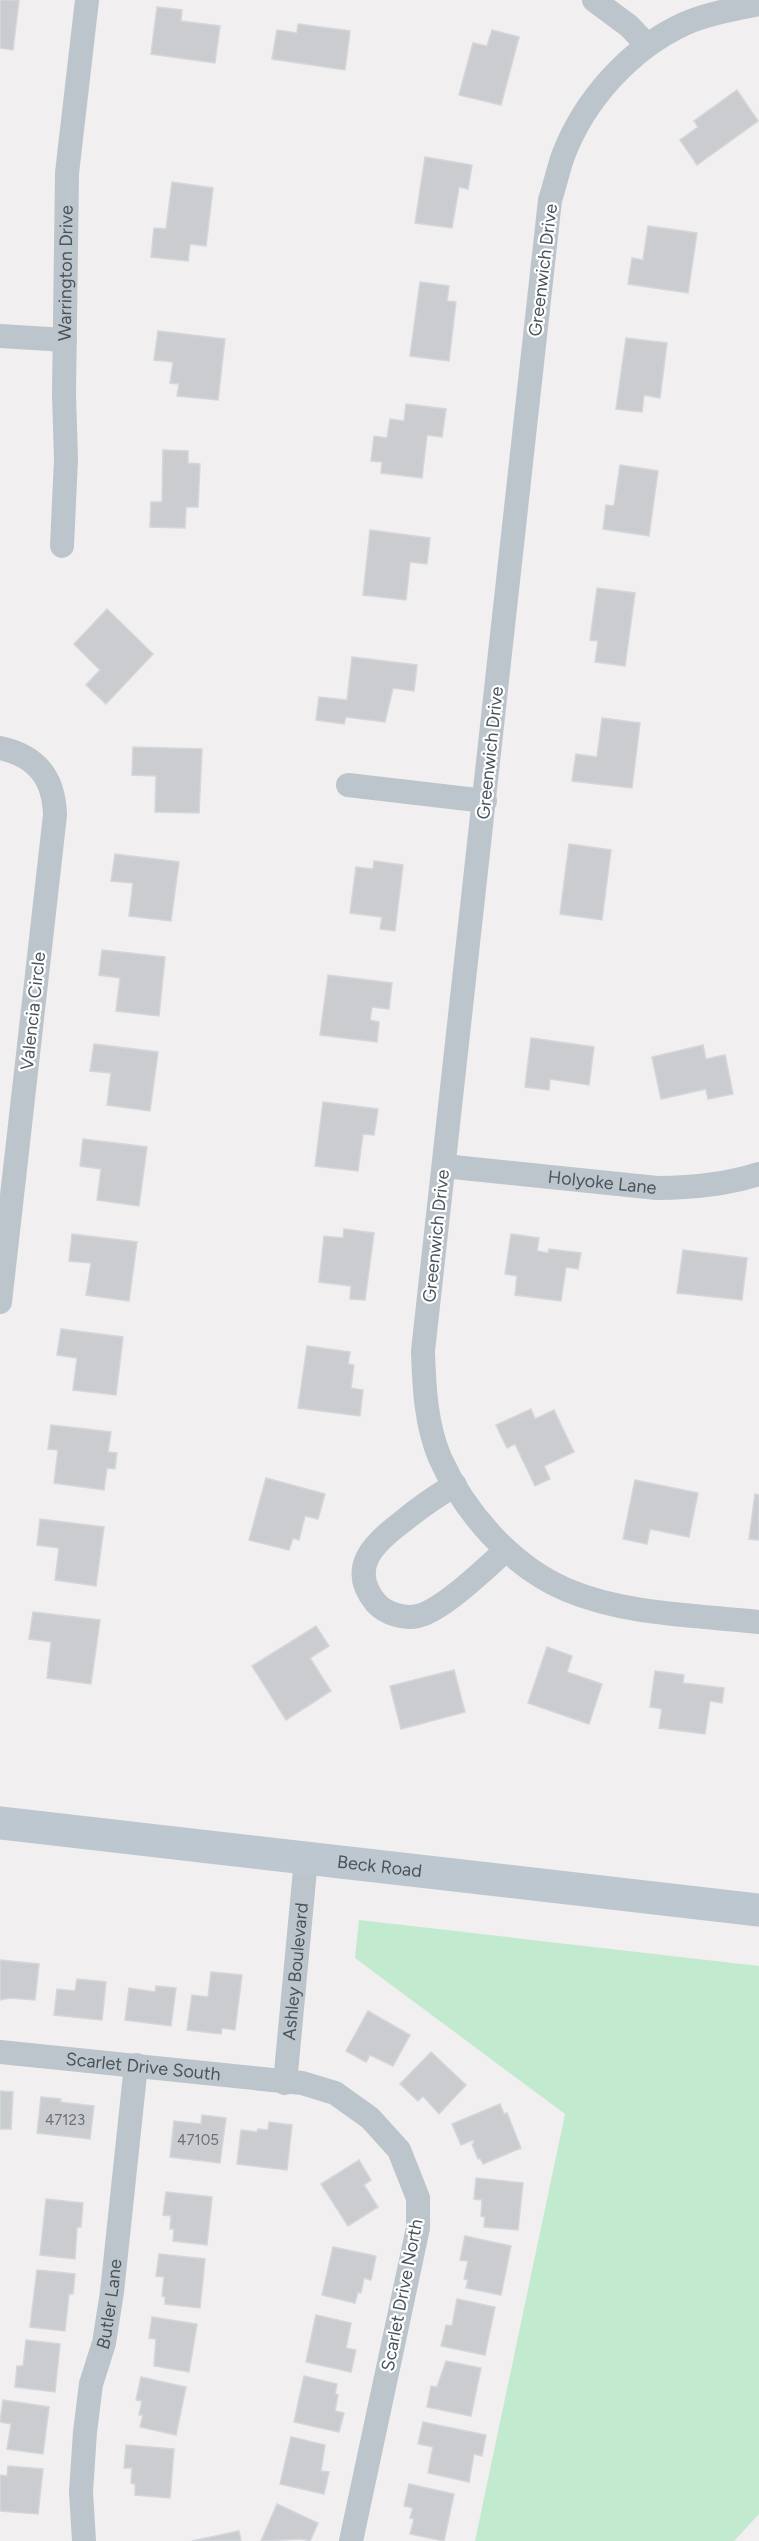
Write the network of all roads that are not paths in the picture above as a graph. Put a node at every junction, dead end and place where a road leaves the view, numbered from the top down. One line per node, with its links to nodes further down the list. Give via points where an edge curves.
1 (87, 0): 6 (street, Warrington Drive, via 67,173)
2 (594, 0): 4 (street, via 629,26)
3 (759, 4): 4 (street, Greenwich Drive, via 685,24)
4 (646, 45): 10 (street, Greenwich Drive, via 613,76 581,118 563,156 550,200)
5 (0, 336): 6 (street)
6 (66, 340): 7 (street, Warrington Drive)
7 (62, 546)
8 (0, 748): 13 (street, Valencia Circle, via 22,755 39,768 52,789 55,815)
9 (348, 785): 10 (street)
10 (485, 801): 11 (street, Greenwich Drive)
11 (444, 1166): 12 (street, Holyoke Lane, via 657,1188 720,1184); 14 (street, Greenwich Drive, via 423,1351 424,1385 440,1457)
12 (759, 1173)
13 (0, 1302)
14 (455, 1485): 15 (street, Greenwich Drive); 15 (street, via 378,1540 364,1569 370,1596 389,1613 418,1616 442,1603)
15 (506, 1550): 16 (street, Greenwich Drive, via 526,1567 566,1589 596,1599)
16 (759, 1622)
17 (0, 1823): 18 (main road, Beck Road)
18 (306, 1859): 19 (main road, Beck Road); 22 (street, Ashley Boulevard)
19 (759, 1910)
20 (0, 2052): 21 (street, Scarlet Drive South)
21 (136, 2065): 22 (street, Scarlet Drive South); 23 (street, Butler Lane, via 112,2292 87,2413 81,2492)
22 (285, 2083): 24 (street, Scarlet Drive North, via 302,2083 335,2093 370,2118 399,2150 418,2198 418,2228)
23 (84, 2541)
24 (351, 2541)

